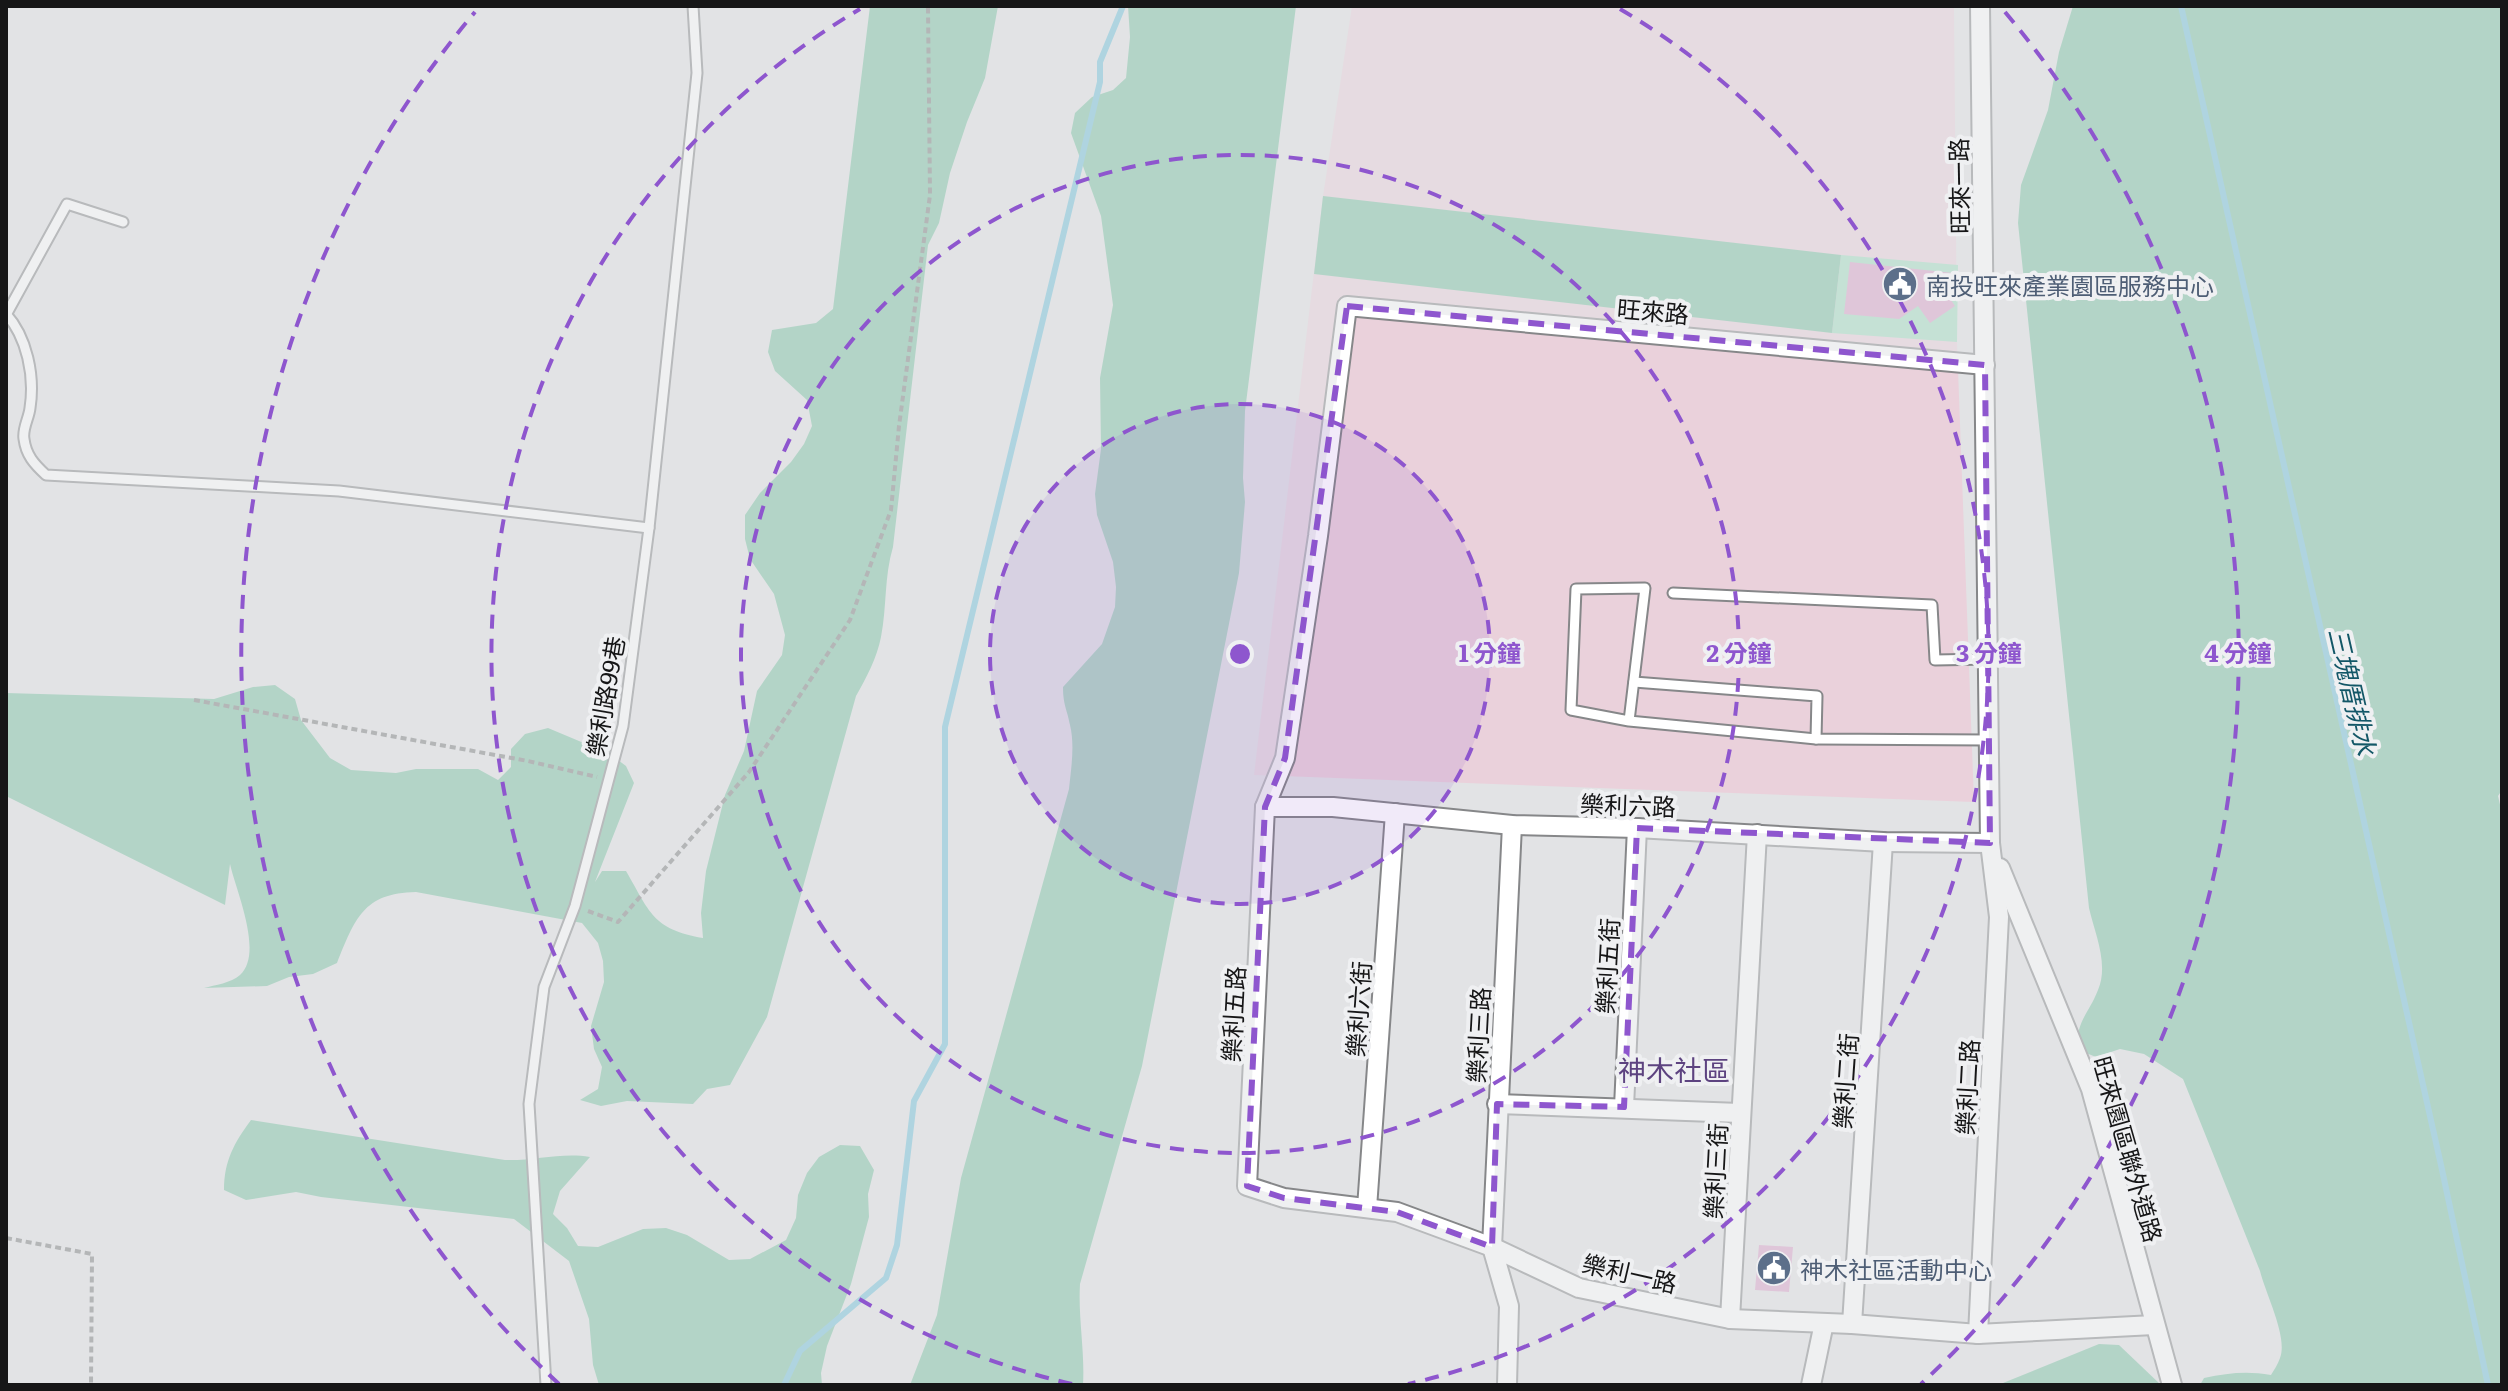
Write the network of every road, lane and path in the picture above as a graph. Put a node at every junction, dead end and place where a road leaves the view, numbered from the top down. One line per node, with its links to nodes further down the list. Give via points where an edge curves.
1 (693, 6): 7 (lane, 樂利路99巷, via 697,73)
2 (928, 6): 23 (path, via 930,195 891,510 850,620 749,772 618,922)
3 (1980, 6): 6 (street, 旺來一路)
4 (123, 222): 5 (lane, via 67,204)
5 (6, 313): 7 (lane, via 19,331 33,378 23,435 29,459 46,475 339,491)
6 (1985, 365): 9 (street); 16 (street, 旺來路, via 1347,306 1285,758)
7 (649, 528): 15 (lane, 樂利路99巷, via 623,726)
8 (1673, 593): 9 (lane, via 1932,605 1935,660)
9 (1988, 659): 14 (street)
10 (1634, 682): 12 (lane); 12 (lane, via 1645,588 1576,589 1571,710); 13 (lane, via 1817,696)
11 (194, 700): 15 (path)
12 (1629, 721): 13 (lane)
13 (1816, 739): 14 (lane)
14 (1988, 740): 22 (street)
15 (609, 779): 23 (lane, 樂利路99巷)
16 (1265, 807): 17 (street, 樂利六路); 27 (street, 樂利五路, via 1247,1186)
17 (1395, 813): 18 (street, 樂利六路); 28 (street, 樂利六街)
18 (1512, 825): 19 (street, 樂利六路); 24 (street, 樂利三路)
19 (1637, 828): 20 (street, 樂利六路); 25 (street, 樂利五街)
20 (1757, 834): 21 (street, 樂利六路); 26 (street, 樂利三街)
21 (1883, 842): 22 (street, 樂利六路); 33 (street, 樂利二街)
22 (1990, 843): 34 (street, 旺來園區聯外道路, via 2091,1089); 35 (street, 樂利二路, via 1999,917)
23 (575, 906): 37 (lane, 樂利路99巷, via 544,987 529,1104)
24 (1497, 1104): 25 (street); 30 (street, 樂利三路)
25 (1624, 1107): 26 (street)
26 (1740, 1113): 31 (street, 樂利三街)
27 (1284, 1198): 28 (street, 樂利一路)
28 (1367, 1208): 30 (street, 樂利一路, via 1397,1212)
29 (6, 1238): 36 (path, via 92,1254)
30 (1492, 1247): 31 (street, 樂利一路, via 1579,1288); 38 (street, 樂利三路, via 1509,1306)
31 (1730, 1319): 32 (street, 樂利一路)
32 (1824, 1323): 33 (street, 樂利一路); 39 (street)
33 (1852, 1324): 35 (street, 樂利一路)
34 (2154, 1325): 35 (street, 樂利一路); 40 (street, 旺來園區聯外道路)
35 (1978, 1334)
36 (91, 1385)
37 (546, 1385)
38 (1507, 1385)
39 (1811, 1385)
40 (2172, 1385)

